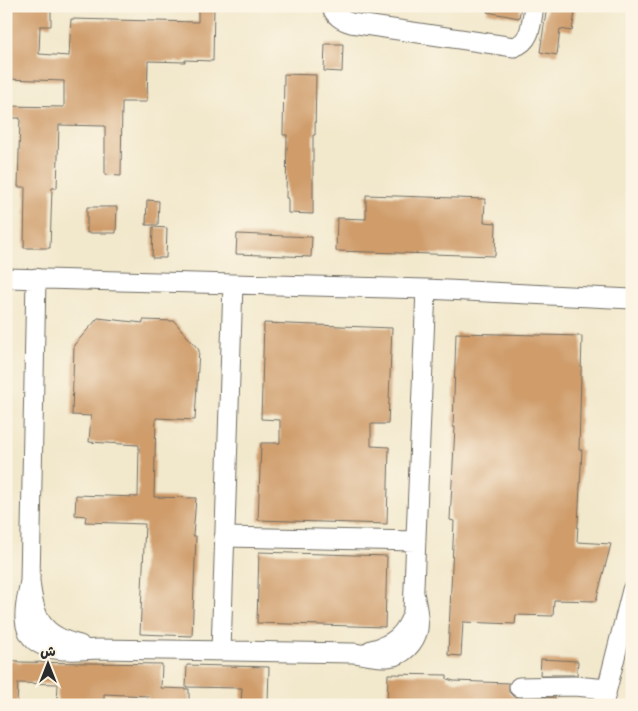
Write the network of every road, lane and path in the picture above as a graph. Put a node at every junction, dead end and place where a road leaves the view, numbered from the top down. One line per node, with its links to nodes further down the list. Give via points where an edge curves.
1 (331, 6): 2 (street, via 338,18 351,23 514,48 527,39)
2 (534, 6)
3 (6, 278): 4 (street)
4 (36, 278): 5 (street); 11 (street, via 30,581 25,609 30,633 48,649 61,651)
5 (233, 284): 6 (street); 8 (street)
6 (426, 290): 7 (street); 9 (street)
7 (632, 299)
8 (224, 537): 9 (street); 11 (street)
9 (416, 541): 11 (street, via 414,593 418,628 413,642 403,652 389,657 353,653)
10 (631, 599): 13 (street)
11 (221, 651)
12 (520, 688): 13 (street, via 575,686)
13 (605, 697)

